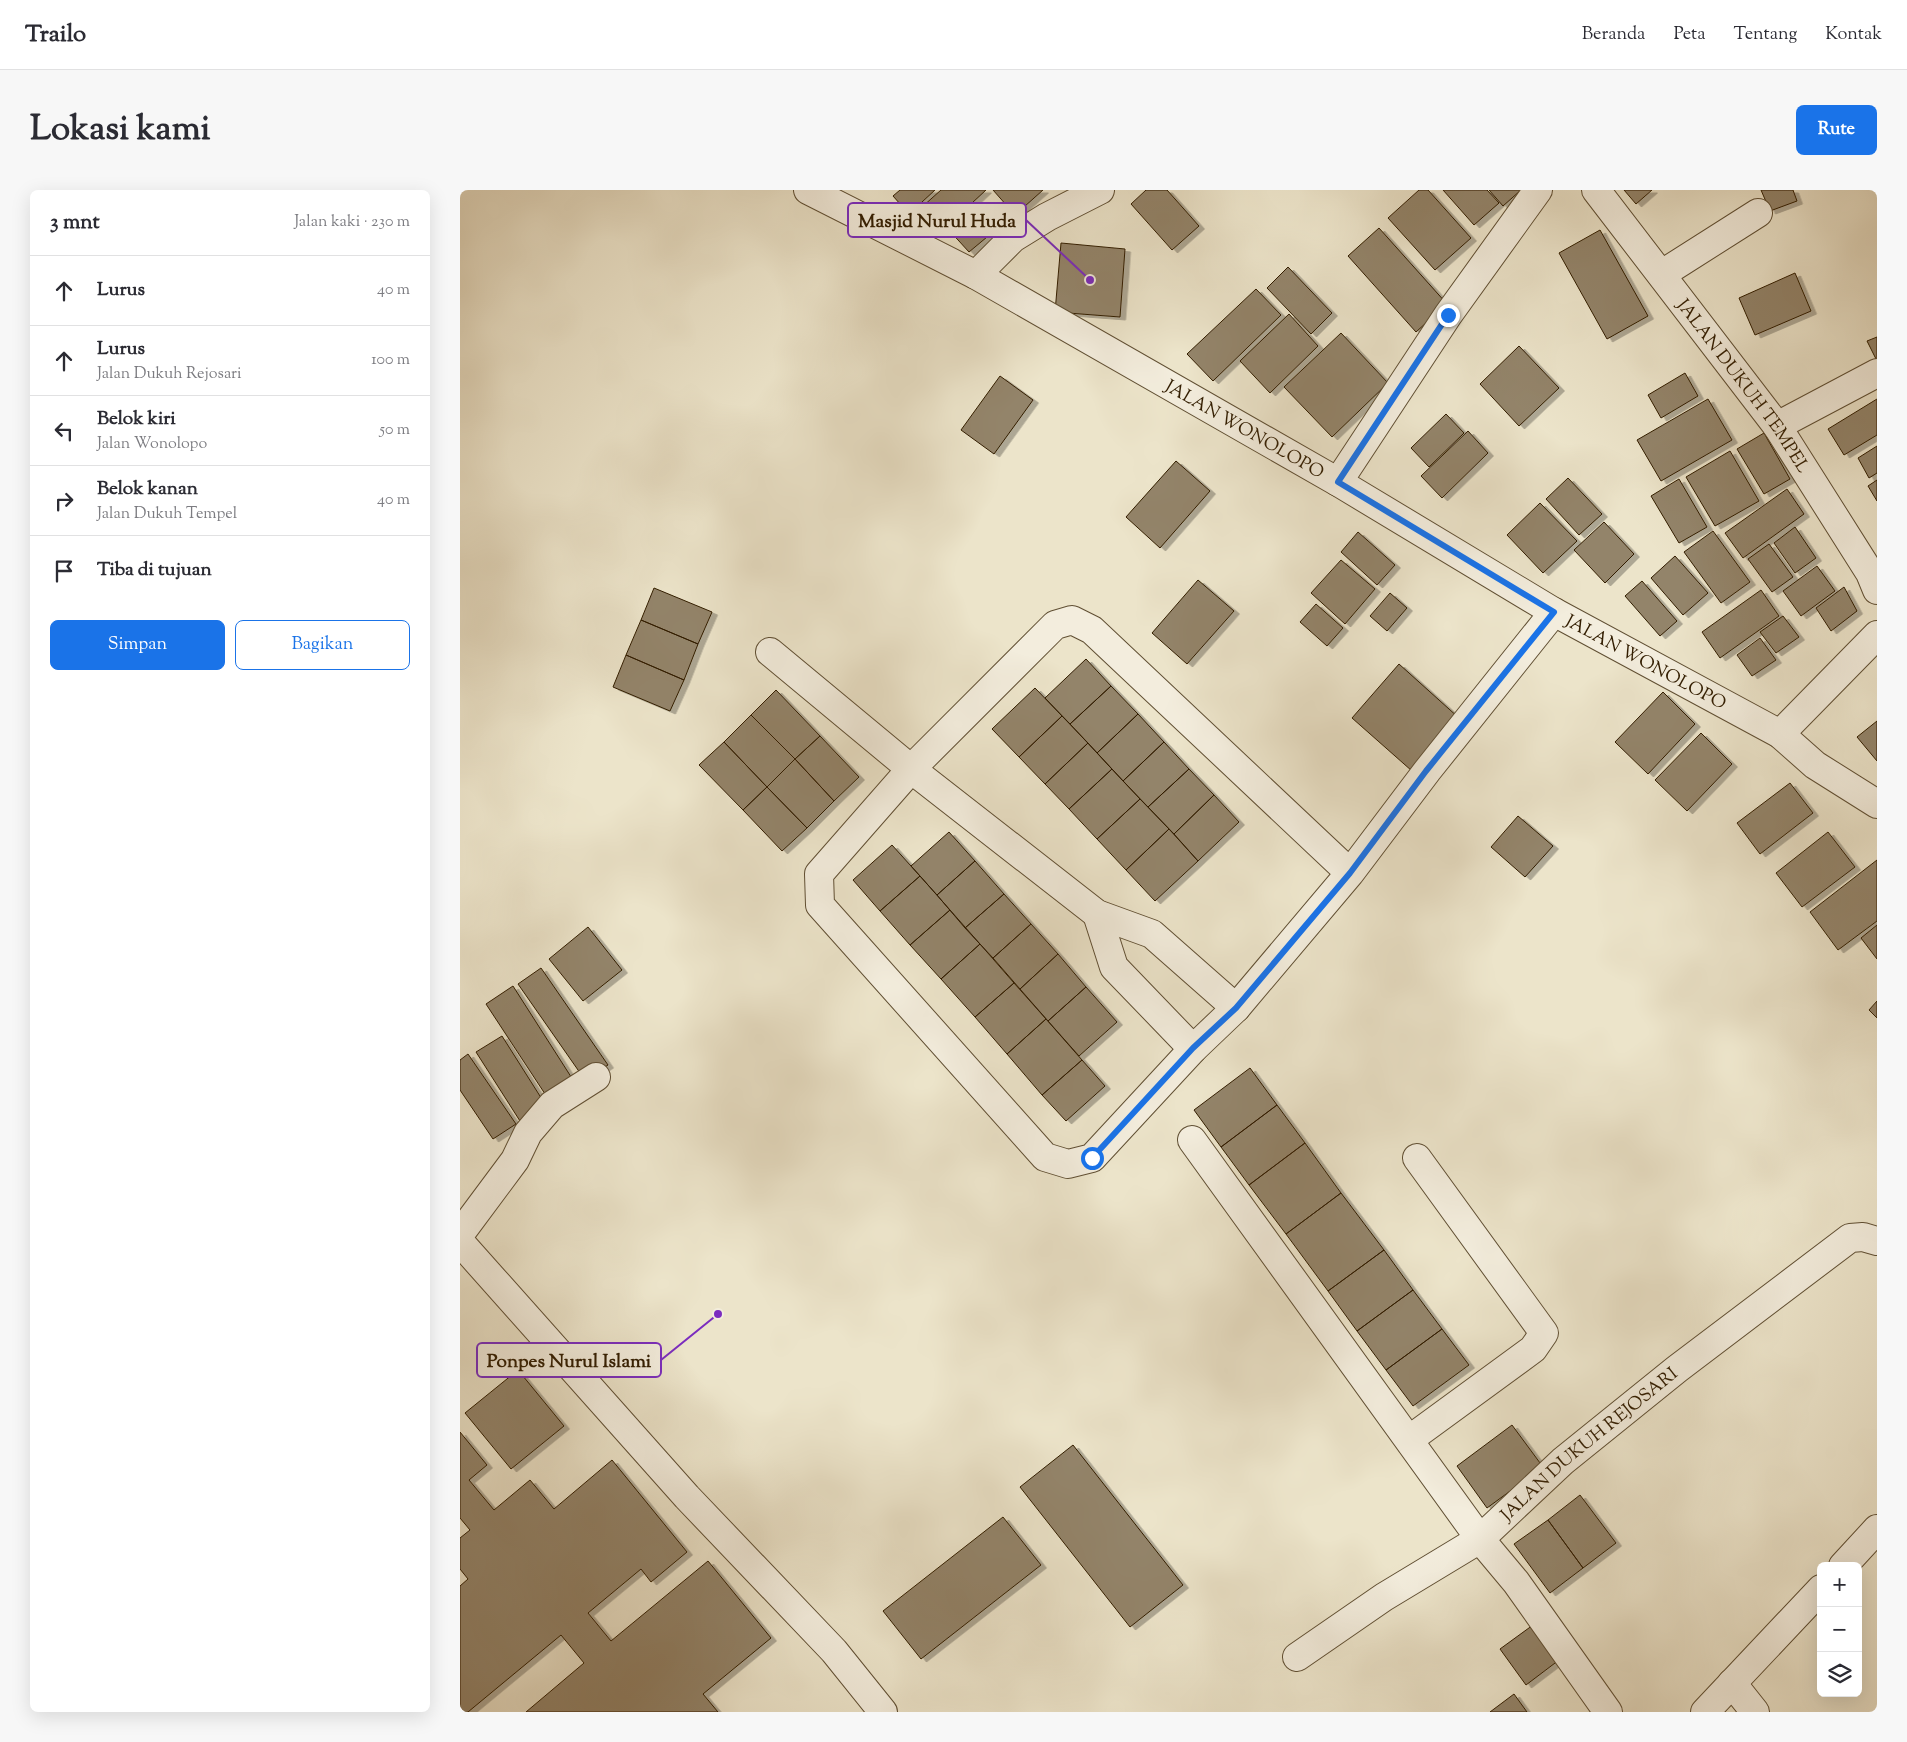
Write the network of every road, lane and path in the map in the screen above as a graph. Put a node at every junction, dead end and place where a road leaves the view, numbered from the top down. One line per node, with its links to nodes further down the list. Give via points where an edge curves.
1 (808, 190): 7 (street, JALAN WONOLOPO)
2 (1100, 190): 7 (street, via 1013,238)
3 (1538, 190): 10 (street, via 1448,315)
4 (1596, 190): 6 (street, JALAN DUKUH TEMPEL)
5 (1758, 212): 6 (street)
6 (1662, 274): 9 (street, JALAN DUKUH TEMPEL)
7 (976, 275): 10 (street, JALAN WONOLOPO)
8 (1877, 373): 9 (street)
9 (1777, 426): 11 (street, JALAN DUKUH TEMPEL, via 1870,573)
10 (1338, 482): 12 (street, JALAN WONOLOPO)
11 (1877, 590)
12 (1554, 612): 15 (street, JALAN WONOLOPO); 18 (street, via 1426,771)
13 (1877, 635): 15 (street)
14 (770, 652): 16 (street)
15 (1780, 734): 17 (street, JALAN WONOLOPO, via 1815,765)
16 (911, 769): 18 (street, via 1055,625 1072,620 1092,630); 19 (street); 21 (street, via 819,874 820,905 1045,1157 1068,1164 1092,1158)
17 (1877, 804)
18 (1350, 873): 20 (street)
19 (1097, 914): 20 (street, via 1152,934); 21 (street, via 1114,966)
20 (1236, 1008): 21 (street)
21 (1193, 1048)
22 (596, 1077): 25 (street, via 552,1105 528,1133 515,1160)
23 (1192, 1140): 28 (street)
24 (1417, 1158): 28 (street, via 1544,1333 1533,1349)
25 (460, 1234)
26 (1877, 1241): 30 (street, JALAN DUKUH REJOSARI, via 1850,1238 1570,1455)
27 (460, 1242): 35 (street, via 687,1497 834,1651)
28 (1410, 1439): 30 (street)
29 (1877, 1529): 31 (street)
30 (1480, 1538): 33 (street, JALAN DUKUH REJOSARI, via 1384,1597); 36 (street, via 1516,1582)
31 (1847, 1562)
32 (1817, 1593): 34 (street)
33 (1297, 1657)
34 (1732, 1684): 37 (street); 38 (street)
35 (883, 1712)
36 (1608, 1712)
37 (1705, 1712)
38 (1755, 1712)

